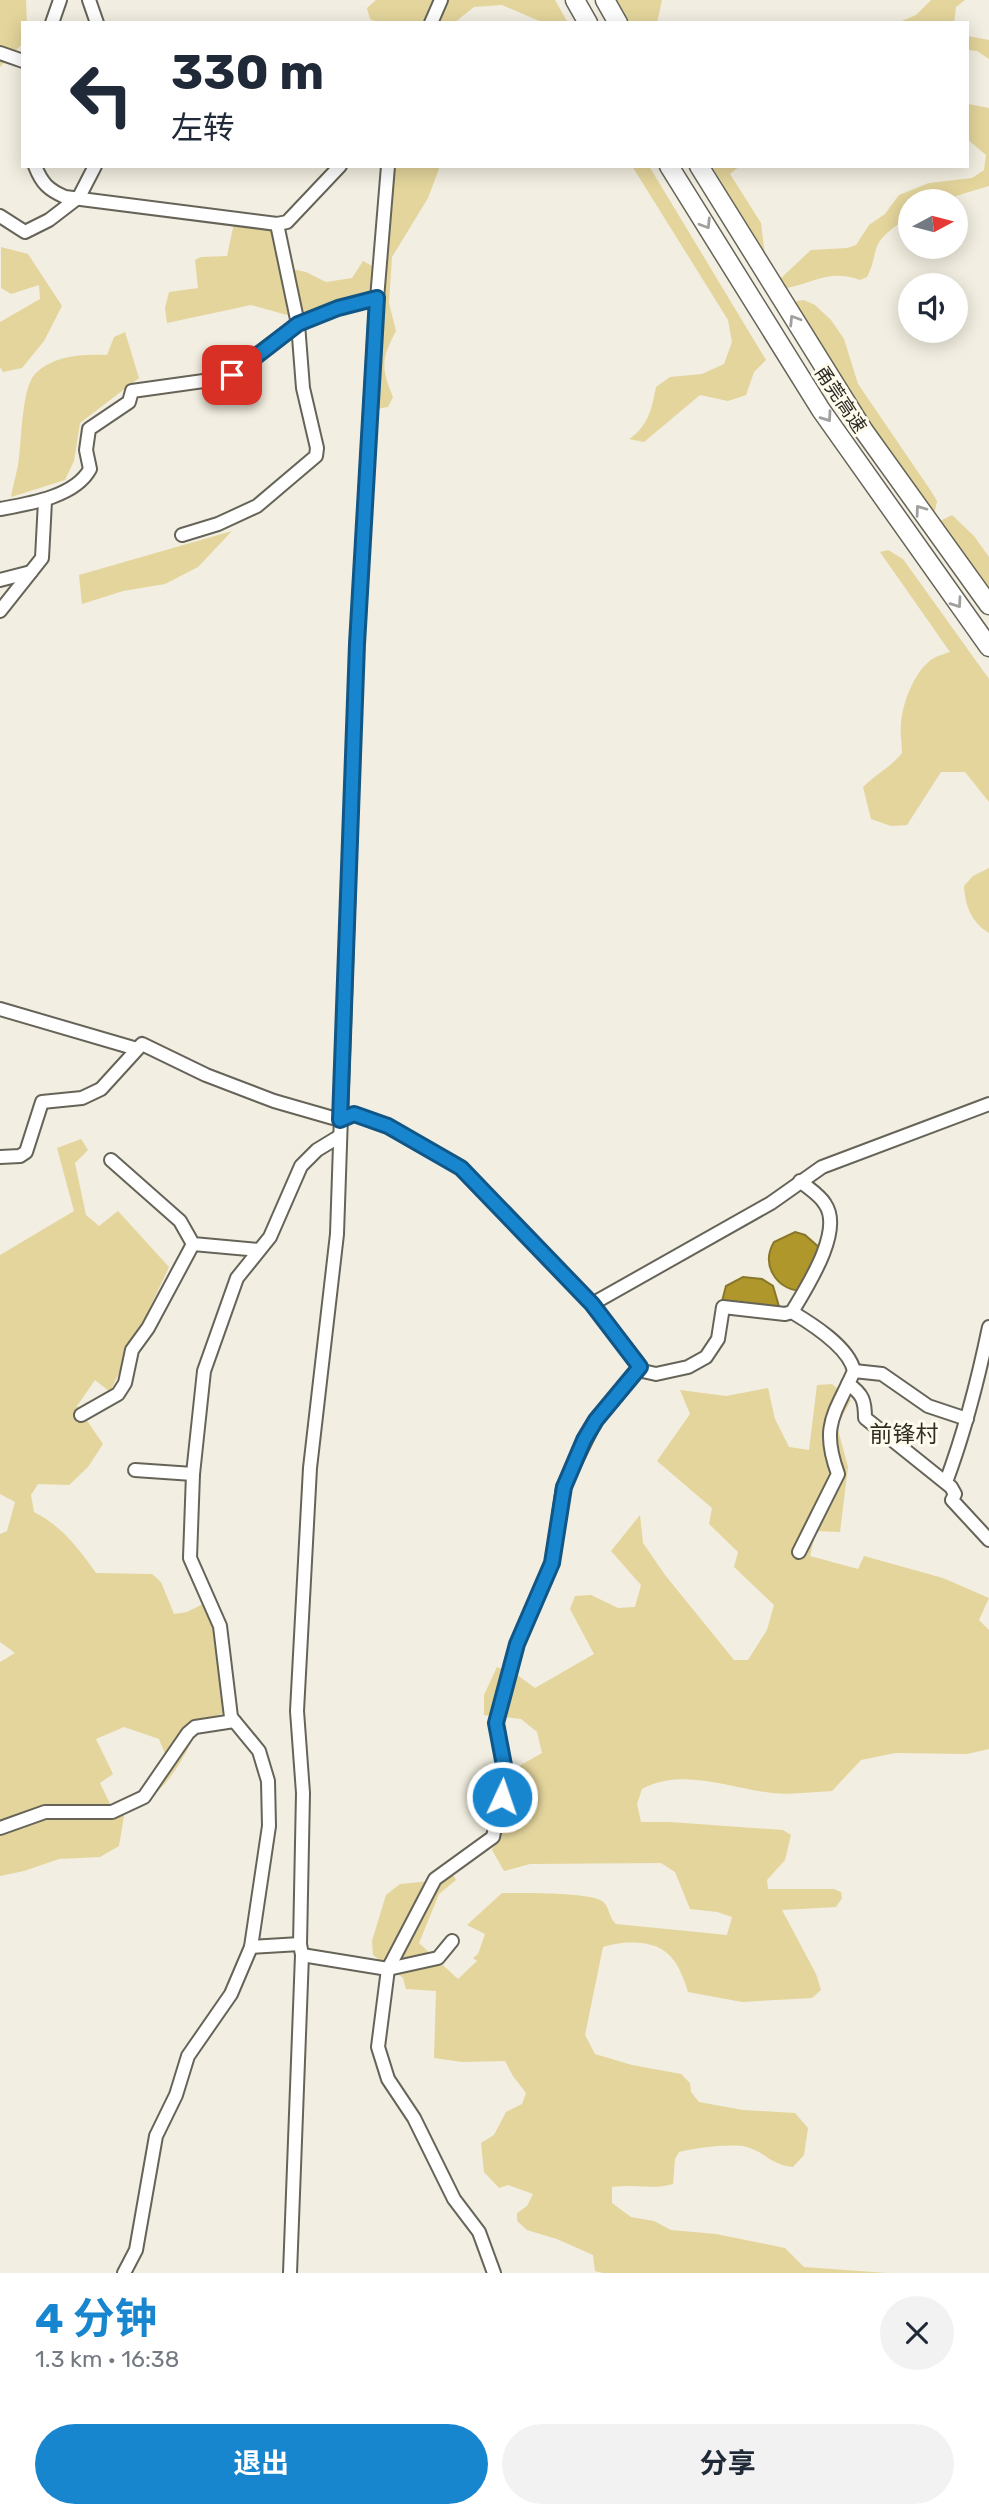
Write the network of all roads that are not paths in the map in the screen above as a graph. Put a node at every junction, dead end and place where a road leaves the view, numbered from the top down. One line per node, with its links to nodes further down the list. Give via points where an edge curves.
1 (60, 0): 6 (street)
2 (89, 0): 7 (street)
3 (441, 0): 8 (street)
4 (575, 0): 9 (highway)
5 (605, 0): 10 (highway)
6 (53, 21)
7 (96, 21)
8 (432, 21)
9 (587, 21)
10 (617, 21)
11 (0, 53): 12 (street)
12 (21, 60)
13 (37, 168): 19 (street, via 51,191)
14 (94, 168): 19 (street)
15 (338, 168): 21 (street, via 287,222)
16 (388, 168): 22 (street)
17 (670, 168): 31 (highway, 甬莞高速, one-way to 31, via 821,410)
18 (700, 168): 29 (highway, 甬莞高速, one-way to 18, via 864,431)
19 (79, 197): 20 (street, via 25,232); 21 (street)
20 (0, 216)
21 (277, 224): 23 (street)
22 (377, 298): 23 (street); 35 (street, via 357,644)
23 (298, 324): 24 (street, via 225,378 132,391 129,402 89,429 86,478); 26 (street, via 303,388 316,456 257,506)
24 (45, 501): 25 (street); 27 (street, via 42,558)
25 (0, 509)
26 (182, 535)
27 (31, 572): 28 (street); 30 (street)
28 (0, 580)
29 (989, 605)
30 (0, 611)
31 (989, 647)
32 (0, 1009): 33 (street)
33 (137, 1049): 35 (street, via 142,1044 206,1075); 37 (street, via 101,1089 82,1098 42,1102 26,1152)
34 (989, 1104): 39 (street, via 822,1167)
35 (340, 1120): 36 (street); 42 (street, via 354,1114 388,1126 461,1168)
36 (340, 1136): 41 (street, via 301,1166 270,1237); 60 (street, via 337,1234 310,1468 297,1711 303,1793)
37 (0, 1157)
38 (111, 1160): 40 (street, via 180,1221)
39 (800, 1181): 42 (street, via 771,1203); 43 (street, via 825,1203 830,1224 819,1264)
40 (193, 1244): 41 (street); 49 (street, via 132,1350 118,1394)
41 (259, 1250): 52 (street, via 237,1278 204,1371)
42 (592, 1304): 45 (street, via 639,1363)
43 (792, 1312): 45 (street, via 723,1307 718,1339 706,1357 688,1367 656,1374); 46 (street, via 851,1360)
44 (989, 1327): 47 (street)
45 (638, 1370): 61 (street, via 596,1420 564,1487 552,1563 517,1644 496,1723 506,1776 493,1837 435,1879)
46 (854, 1371): 48 (street); 50 (street, via 882,1374 928,1406)
47 (984, 1376): 50 (street)
48 (848, 1384): 53 (street, via 865,1401 864,1418); 55 (street, via 830,1422 830,1448 838,1474)
49 (80, 1415)
50 (967, 1419): 53 (street)
51 (135, 1470): 52 (street)
52 (193, 1474): 56 (street, via 190,1558 220,1626)
53 (946, 1482): 54 (street, via 955,1494 956,1506)
54 (989, 1539)
55 (799, 1552)
56 (234, 1721): 57 (street, via 195,1727 145,1797 112,1812 45,1812); 59 (street, via 259,1751 268,1782 269,1826)
57 (0, 1828)
58 (452, 1941): 61 (street, via 438,1958)
59 (251, 1947): 60 (street); 62 (street, via 231,1994 188,2056 156,2136 136,2250)
60 (301, 1950): 61 (street); 63 (street)
61 (388, 1969): 64 (street, via 378,2047 388,2080 414,2118 454,2199 479,2232)
62 (124, 2273)
63 (289, 2273)
64 (494, 2273)

